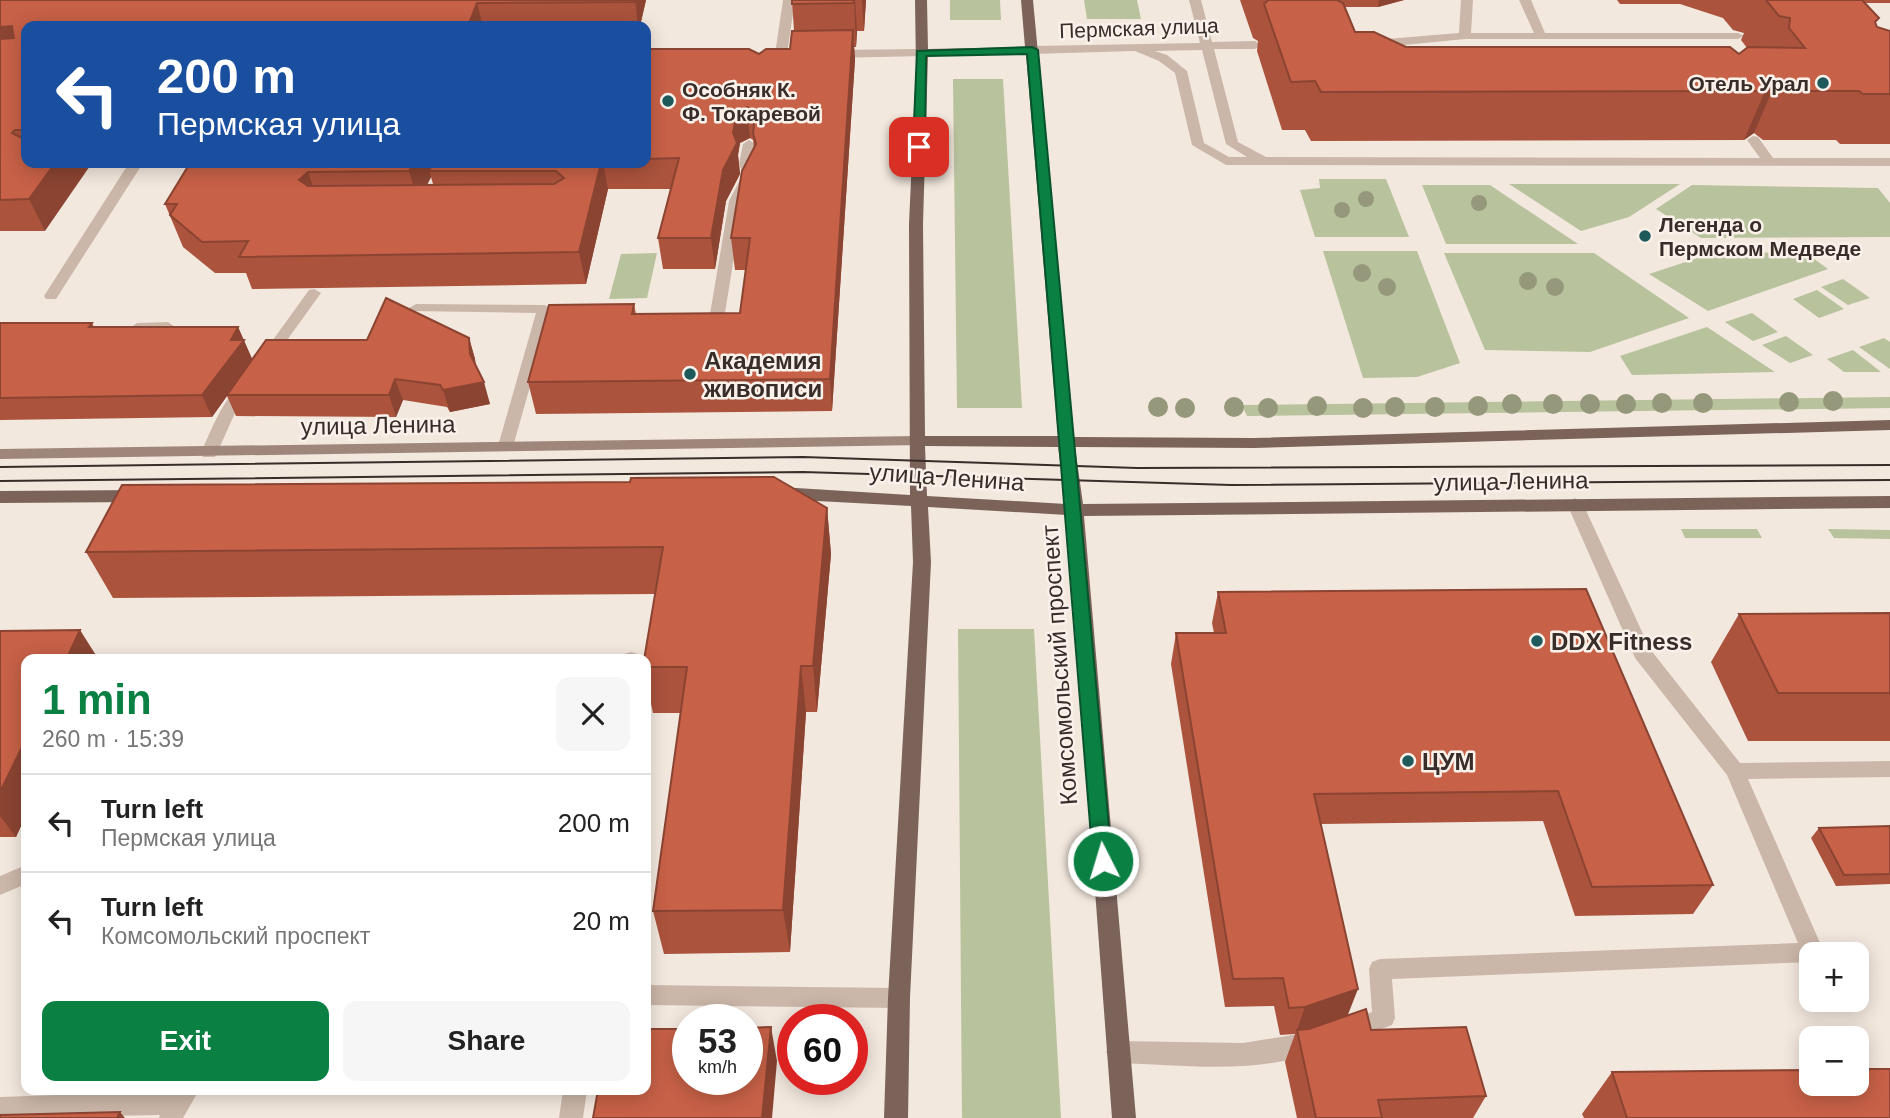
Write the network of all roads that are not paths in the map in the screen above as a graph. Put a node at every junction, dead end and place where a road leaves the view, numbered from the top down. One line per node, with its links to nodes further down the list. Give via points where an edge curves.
1 (789, 0): 16 (street, via 787,54)
2 (920, 0): 15 (main road)
3 (1027, 0): 14 (main road, Комсомольский проспект)
4 (1195, 0): 10 (street)
5 (1467, 0): 7 (street)
6 (1525, 0): 8 (street)
7 (1465, 36): 8 (street); 11 (street)
8 (1541, 36): 9 (street)
9 (1738, 36)
10 (1206, 44): 12 (street, Пермская улица); 13 (street, Пермская улица); 20 (street, via 1232,144)
11 (1363, 44)
12 (1255, 45)
13 (1139, 49): 14 (street, Пермская улица); 20 (street, via 1181,71 1198,145 1226,160)
14 (1032, 50): 15 (main road, Пермская улица); 32 (main road, Комсомольский проспект)
15 (920, 53): 17 (street, Пермская улица); 31 (main road)
16 (765, 54)
17 (818, 54)
18 (1753, 140): 21 (street)
19 (749, 144): 27 (street, via 746,164 750,174 736,201 717,319)
20 (1264, 161): 21 (street)
21 (1769, 161): 22 (street)
22 (1890, 162)
23 (133, 168): 25 (street)
24 (314, 293): 34 (street, via 228,412)
25 (51, 296)
26 (416, 307): 33 (street, via 545,309)
27 (681, 319)
28 (169, 327): 29 (street)
29 (115, 329)
30 (1890, 425): 32 (main road, улица Ленина)
31 (917, 441): 32 (main road, улица Ленина); 33 (main road, улица Ленина); 39 (main road)
32 (1066, 444): 42 (main road, Комсомольский проспект)
33 (506, 446): 34 (main road, улица Ленина)
34 (209, 453): 35 (main road, улица Ленина)
35 (0, 454)
36 (760, 493): 39 (main road, улица Ленина)
37 (151, 495): 38 (main road)
38 (0, 497)
39 (919, 500): 42 (main road, улица Ленина); 48 (main road, via 922,562)
40 (1890, 502): 41 (main road, улица Ленина)
41 (1576, 504): 42 (main road, улица Ленина); 44 (street, via 1642,653)
42 (1075, 510): 49 (main road, Комсомольский проспект)
43 (1890, 769): 44 (street)
44 (1735, 771): 49 (street, via 1814,952 1380,969 1384,1018 1296,1048)
45 (21, 876): 46 (street)
46 (0, 886)
47 (651, 995): 48 (street)
48 (899, 998): 54 (main road)
49 (1118, 1052): 55 (main road, Комсомольский проспект)
50 (574, 1095): 53 (street)
51 (178, 1104): 52 (street)
52 (0, 1110)
53 (571, 1118)
54 (896, 1118)
55 (1124, 1118)

